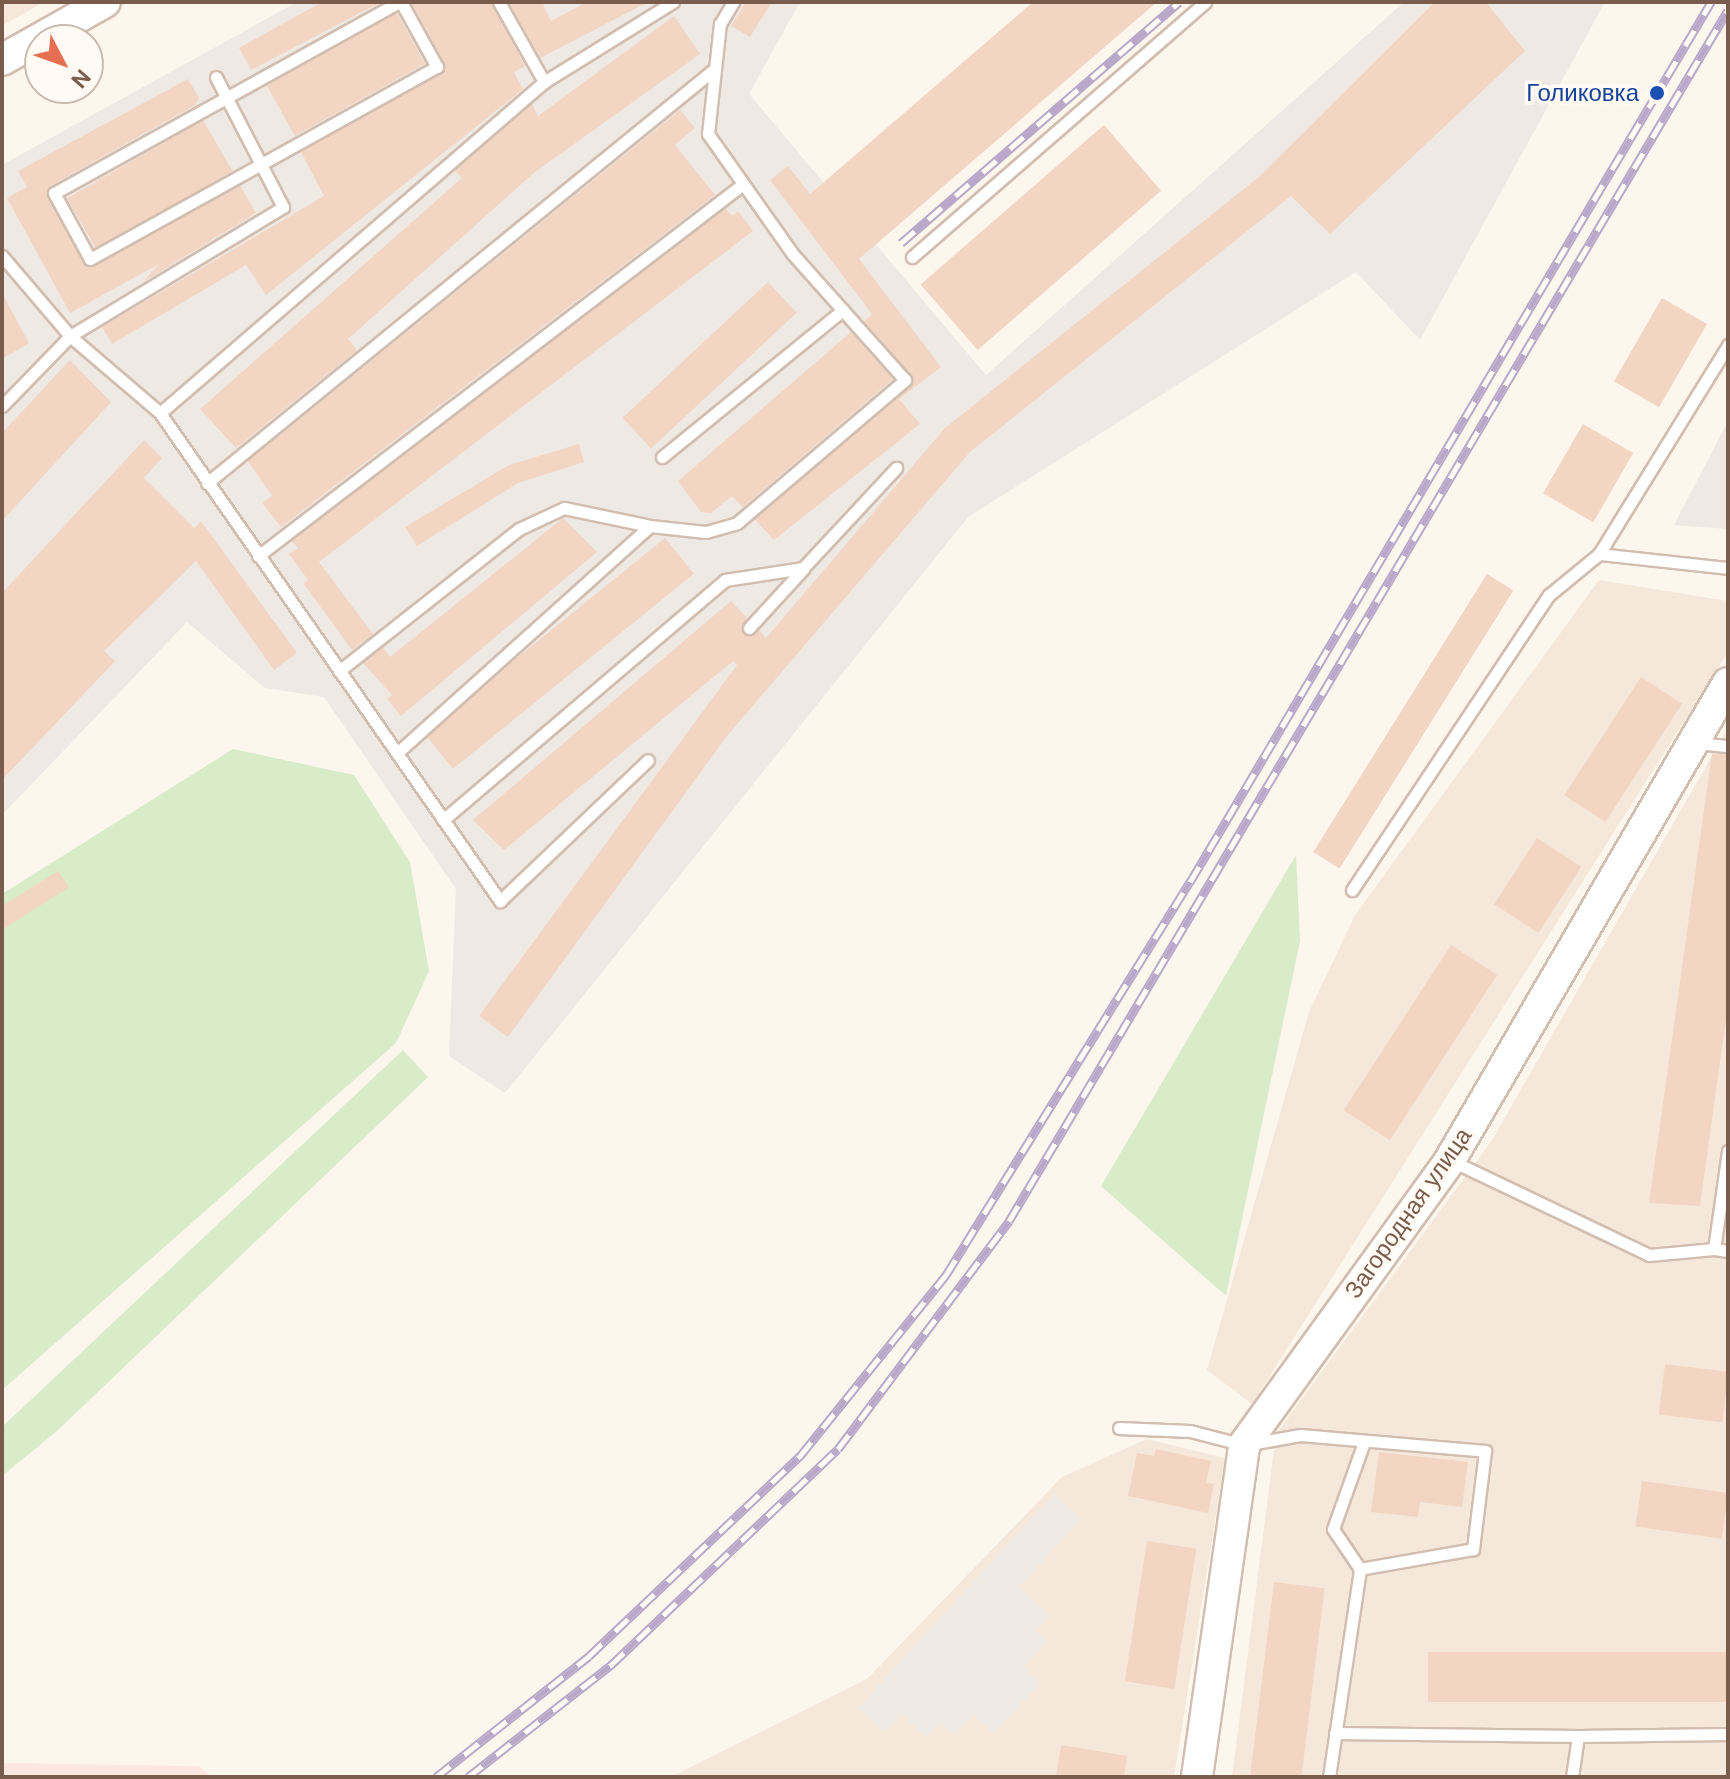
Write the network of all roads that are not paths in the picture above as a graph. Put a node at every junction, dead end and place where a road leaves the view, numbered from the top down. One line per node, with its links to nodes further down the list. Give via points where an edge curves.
1 (105, 2): 7 (street)
2 (400, 2): 11 (lane); 12 (lane, via 437,67)
3 (499, 2): 10 (lane)
4 (673, 2): 10 (lane)
5 (733, 2): 8 (lane, via 720,24)
6 (1205, 2): 15 (lane)
7 (5, 51)
8 (712, 71): 13 (lane, via 708,134); 23 (lane)
9 (216, 77): 11 (lane)
10 (544, 82): 20 (lane)
11 (225, 94): 12 (lane); 12 (lane, via 54,193 90,259)
12 (260, 163): 17 (lane, via 283,207)
13 (743, 184): 16 (lane, via 792,253); 26 (lane)
14 (2, 256): 17 (lane)
15 (912, 257)
16 (843, 310): 21 (lane); 24 (lane, via 905,380 737,523 706,532)
17 (70, 336): 19 (lane); 20 (lane)
18 (1728, 345): 25 (lane)
19 (2, 406)
20 (160, 413): 23 (lane)
21 (662, 457)
22 (896, 468): 27 (lane)
23 (207, 483): 26 (lane)
24 (650, 526): 30 (lane, via 564,508 553,513 519,529); 34 (lane)
25 (1599, 554): 28 (lane); 37 (lane, via 1549,595)
26 (258, 556): 30 (lane)
27 (803, 568): 29 (lane); 36 (lane, via 725,580)
28 (1728, 568)
29 (749, 628)
30 (339, 671): 34 (lane)
31 (1728, 683): 32 (street, Загородная улица)
32 (1689, 742): 33 (lane); 39 (street, Загородная улица)
33 (1728, 746)
34 (397, 753): 36 (lane)
35 (648, 760): 36 (lane, via 500,901)
36 (443, 820)
37 (1352, 890)
38 (1728, 1151): 40 (lane)
39 (1450, 1160): 40 (lane, via 1649,1255); 44 (street, Загородная улица)
40 (1714, 1249): 41 (lane)
41 (1728, 1251)
42 (1119, 1428): 44 (lane, via 1190,1431)
43 (1364, 1442): 44 (lane, via 1300,1435); 45 (lane, via 1333,1529); 45 (lane, via 1485,1451 1473,1549)
44 (1244, 1445): 49 (street, Загородная улица)
45 (1360, 1569): 46 (lane)
46 (1335, 1733): 48 (lane); 50 (lane)
47 (1728, 1734): 48 (lane)
48 (1578, 1736): 51 (lane)
49 (1197, 1777)
50 (1329, 1777)
51 (1572, 1777)

